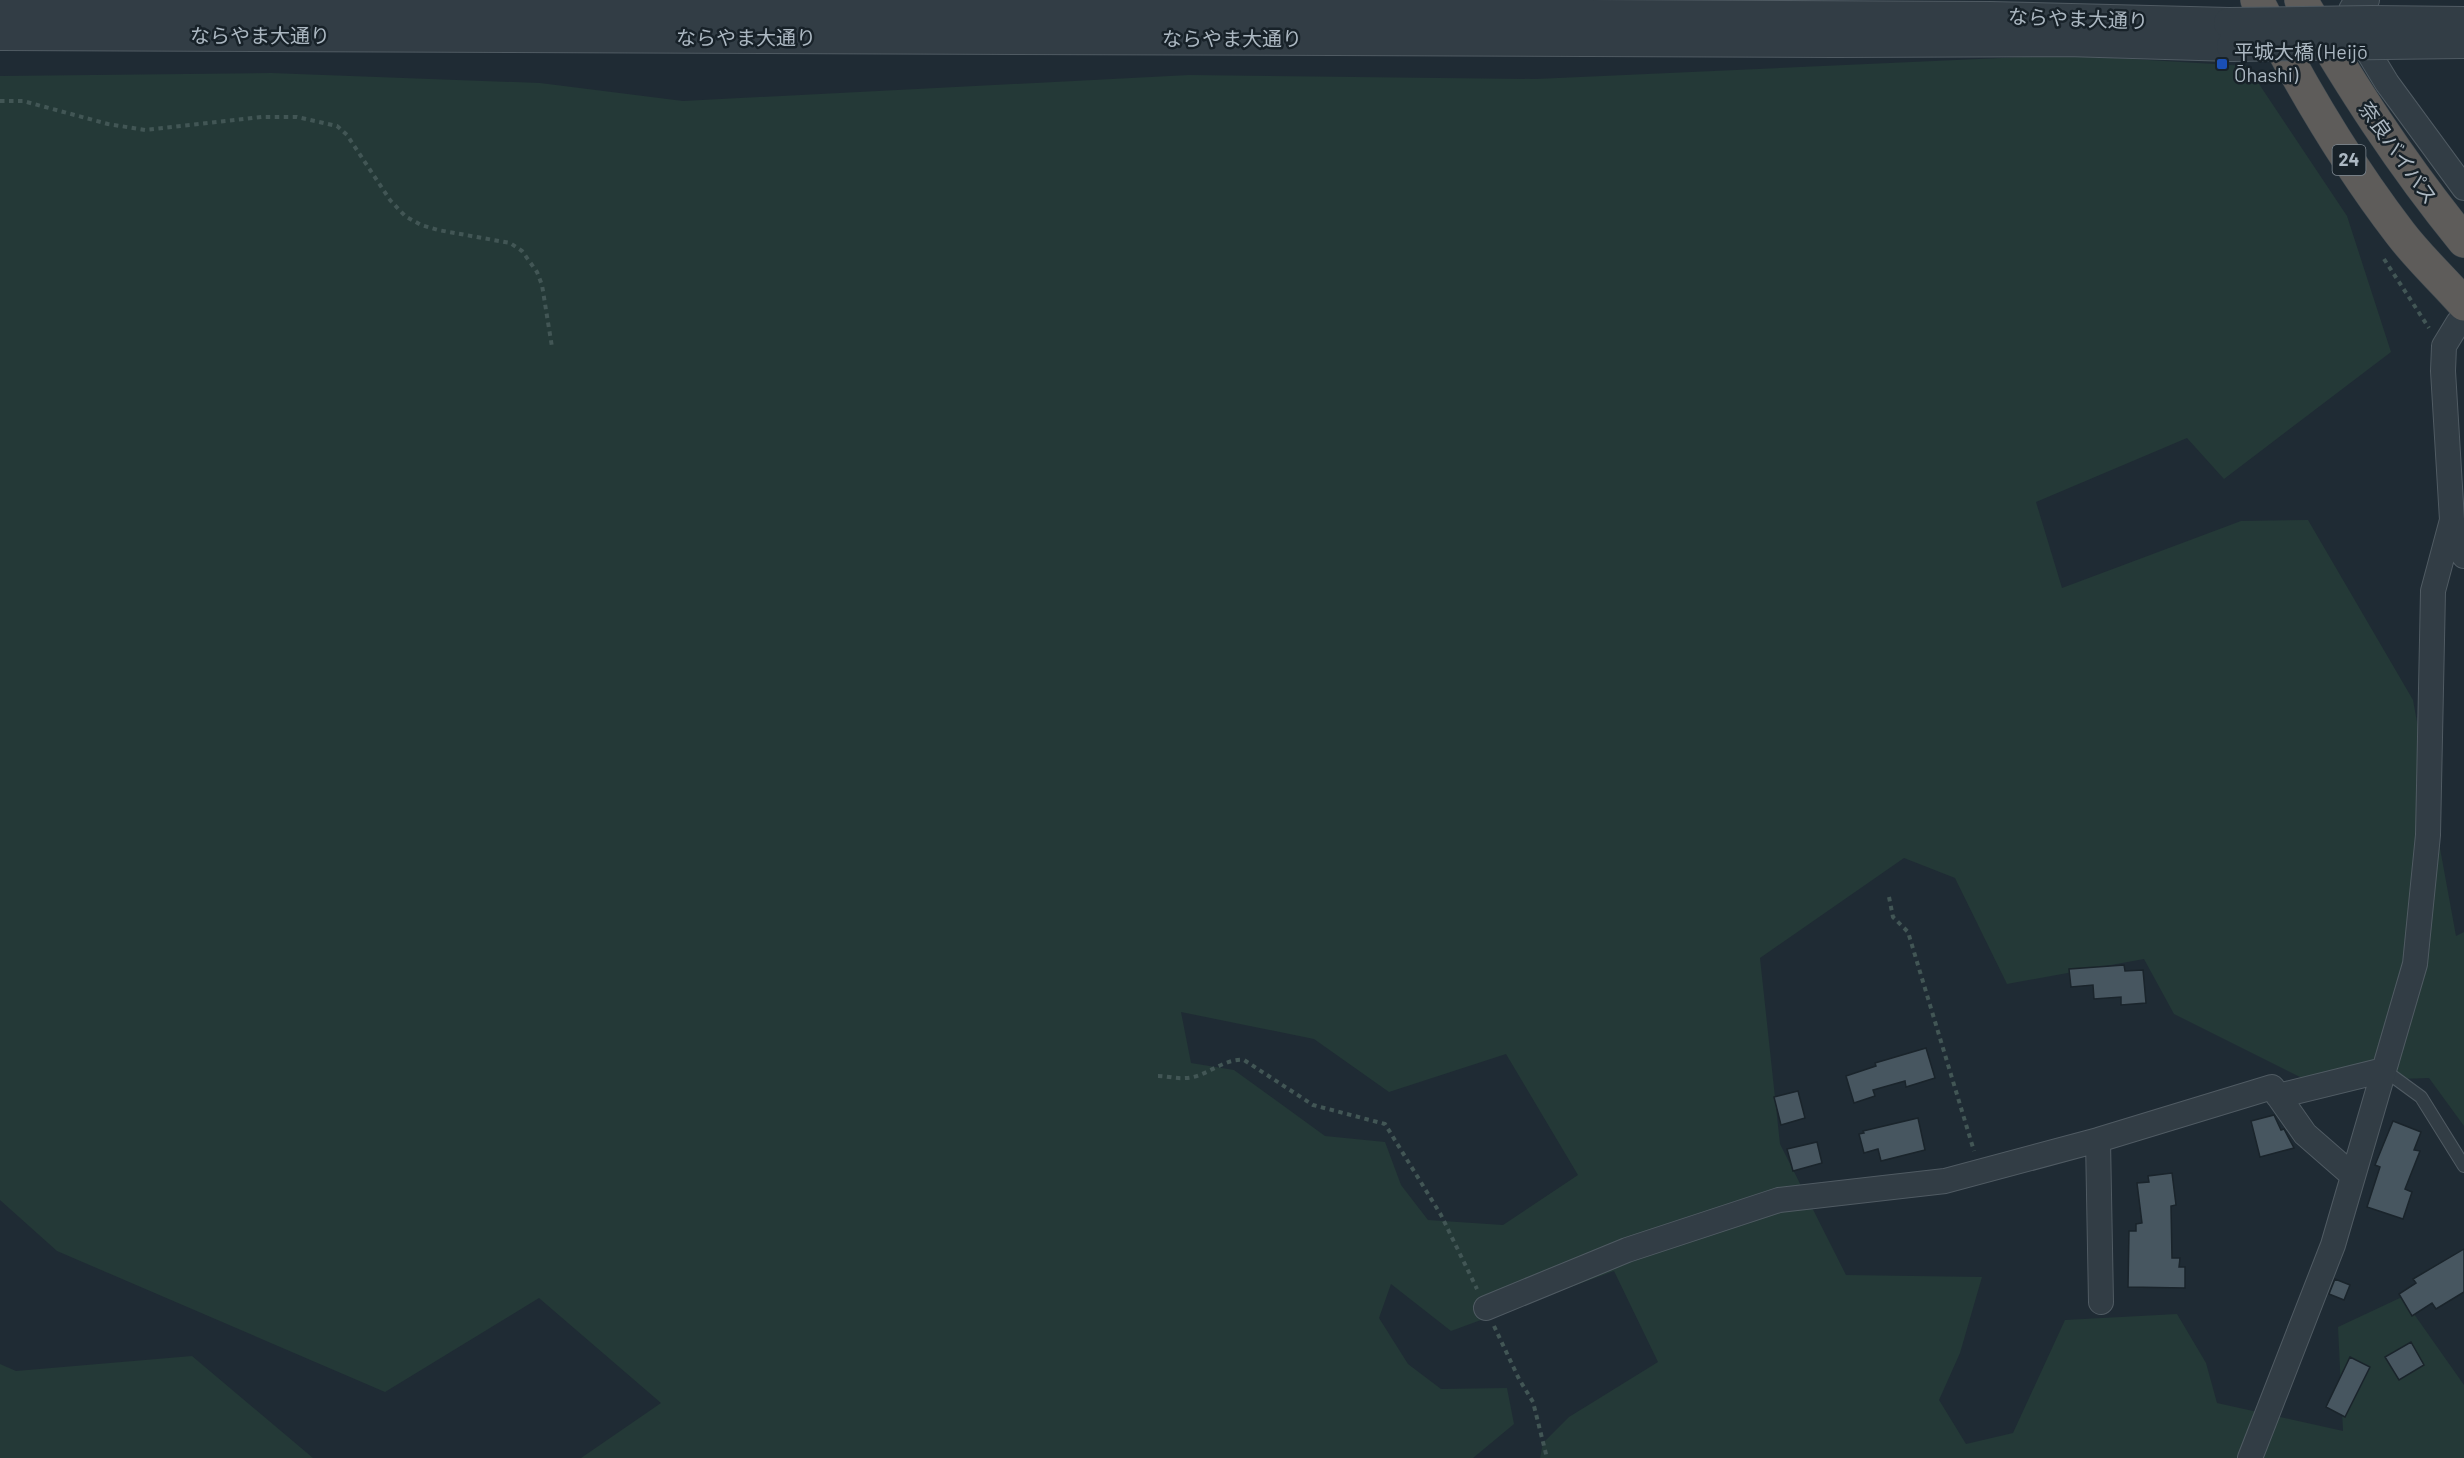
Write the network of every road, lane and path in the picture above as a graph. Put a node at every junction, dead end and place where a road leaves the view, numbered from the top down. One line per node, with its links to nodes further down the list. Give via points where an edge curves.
1 (2257, 0): 12 (highway, 24)
2 (2301, 0): 13 (highway, 奈良バイパス / 24)
3 (2312, 0): 13 (highway, 24)
4 (2367, 0): 15 (street, via 2349,10 2350,22 2387,83)
5 (0, 7): 7 (street, ならやま大通り)
6 (1989, 8): 7 (street, ならやま大通り); 9 (street, ならやま大通り)
7 (1699, 19): 9 (street, ならやま大通り, via 2067,41); 10 (street, ならやま大通り)
8 (2464, 22): 9 (street, ならやま大通り, bridge)
9 (2236, 23): 11 (street, ならやま大通り, bridge); 12 (highway, 24)
10 (0, 35)
11 (2464, 43)
12 (2293, 71): 17 (highway, 24, via 2361,178)
13 (2348, 81): 16 (highway, 奈良バイパス / 24, via 2420,188)
14 (0, 101): 18 (path, via 23,101 145,130 262,117 297,117 338,126 405,216 438,230 510,243 522,251 542,285)
15 (2464, 188)
16 (2464, 241)
17 (2461, 314): 19 (street, via 2444,346)
18 (552, 347)
19 (2452, 520): 20 (street); 22 (street, via 2433,591 2428,835 2415,964)
20 (2464, 556)
21 (1889, 897): 27 (path, via 1893,917 1908,932)
22 (2384, 1070): 24 (street); 26 (lane, via 2421,1097); 28 (street)
23 (1158, 1076): 30 (path, via 1187,1078 1234,1059 1244,1060 1313,1106 1385,1124 1441,1215)
24 (2278, 1096): 25 (street, via 2272,1087); 28 (street, via 2305,1134)
25 (2098, 1140): 27 (street); 29 (street)
26 (2464, 1166)
27 (1981, 1172): 30 (street, via 1945,1181 1779,1200 1627,1250)
28 (2352, 1175): 32 (street, via 2333,1245)
29 (2101, 1302)
30 (1486, 1308): 31 (path, via 1533,1402)
31 (1547, 1458)
32 (2250, 1458)

